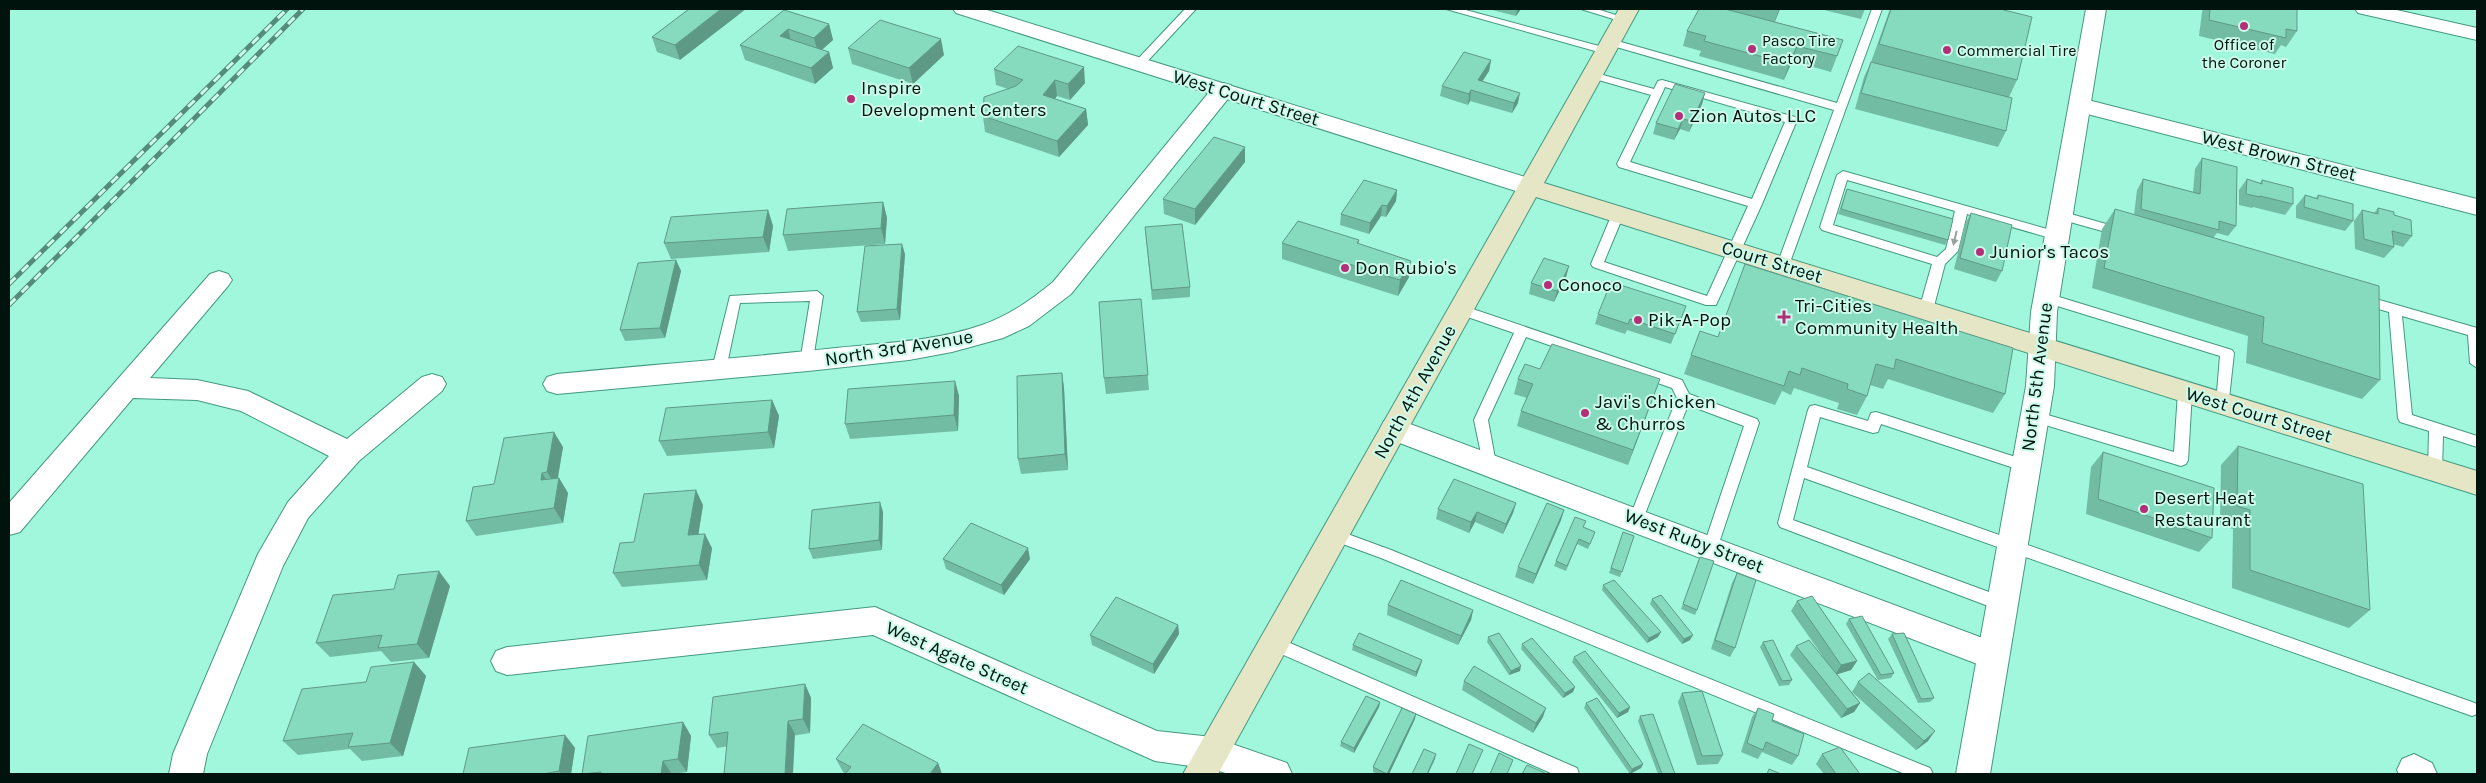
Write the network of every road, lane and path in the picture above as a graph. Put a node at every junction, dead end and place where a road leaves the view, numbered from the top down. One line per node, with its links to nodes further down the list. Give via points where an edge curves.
1 (965, 9): 11 (street, West Court Street)
2 (1191, 9): 11 (lane)
3 (1451, 9): 10 (lane)
4 (1586, 9): 8 (lane)
5 (1877, 9): 16 (lane)
6 (2096, 9): 15 (street, North 5th Avenue)
7 (2365, 9): 9 (street)
8 (1626, 14): 10 (main road, North 4th Avenue)
9 (2477, 34)
10 (1608, 46): 12 (main road, North 4th Avenue); 16 (lane)
11 (1139, 64): 13 (street, West Court Street)
12 (1592, 75): 14 (lane); 17 (main road, North 4th Avenue)
13 (1223, 90): 17 (street, West Court Street); 36 (street, North 3rd Avenue, via 1062,288 1040,307 1015,323 976,338 931,347)
14 (1657, 93): 18 (lane, via 1623,164); 18 (lane, via 1662,83 1791,120)
15 (2080, 105): 19 (street, West Brown Street); 22 (street, North 5th Avenue)
16 (1841, 108): 26 (lane)
17 (1530, 187): 21 (main road, Court Street); 30 (main road, North 4th Avenue)
18 (1756, 204): 24 (lane)
19 (2477, 207)
20 (1962, 209): 22 (lane); 25 (lane, one-way to 25, via 1952,251); 25 (lane, via 1843,175 1826,227)
21 (1618, 214): 24 (main road, Court Street); 24 (lane, via 1597,264 1711,302)
22 (2059, 226): 23 (lane); 29 (street, North 5th Avenue)
23 (2134, 236)
24 (1736, 251): 26 (main road, Court Street)
25 (1939, 262): 31 (lane)
26 (1784, 265): 31 (main road, Court Street)
27 (219, 280): 41 (street)
28 (2349, 297): 32 (lane)
29 (2046, 298): 35 (street, North 5th Avenue); 44 (lane, via 2227,353)
30 (1461, 310): 33 (lane); 47 (main road, North 4th Avenue)
31 (1926, 310): 35 (main road, Court Street)
32 (2395, 310): 34 (lane); 46 (lane, via 2405,418)
33 (1522, 331): 43 (lane, via 1676,384); 50 (lane, via 1481,420)
34 (2476, 333): 37 (lane)
35 (2041, 347): 42 (main road, West Court Street); 45 (street, North 5th Avenue, via 2040,386)
36 (807, 362): 38 (street, North 3rd Avenue); 38 (lane, via 817,296 735,299)
37 (2477, 363)
38 (719, 369): 40 (street, North 3rd Avenue)
39 (432, 384): 49 (street)
40 (557, 384)
41 (126, 387): 49 (street, via 197,390 248,402); 56 (street)
42 (2185, 392): 44 (main road, West Court Street); 45 (lane, via 2181,460)
43 (1684, 398): 55 (lane); 59 (lane, via 1752,423)
44 (2223, 404): 53 (main road, West Court Street)
45 (2034, 416): 51 (street, North 5th Avenue)
46 (2436, 428): 48 (lane); 53 (lane)
47 (1394, 429): 50 (street, West Ruby Street); 57 (main road, North 4th Avenue)
48 (2477, 441)
49 (349, 453): 66 (street, via 298,510 269,563 190,754)
50 (1489, 464): 55 (street, West Ruby Street)
51 (2026, 466): 52 (lane, via 1876,417 1873,428 1815,410); 58 (street, North 5th Avenue)
52 (1799, 470): 58 (lane); 60 (lane, via 1785,523)
53 (2435, 470): 54 (main road, West Court Street)
54 (2477, 483)
55 (1636, 519): 59 (street, West Ruby Street)
56 (9, 523)
57 (1334, 535): 61 (main road, North 4th Avenue); 69 (lane, via 1405,561)
58 (2012, 545): 60 (street, North 5th Avenue); 64 (lane)
59 (1711, 548): 62 (street, West Ruby Street)
60 (2002, 604): 62 (street, North 5th Avenue)
61 (1274, 643): 65 (main road, North 4th Avenue); 68 (lane)
62 (1993, 656): 70 (street, North 5th Avenue)
63 (507, 661): 65 (street, West Agate Street, via 875,621 1155,746)
64 (2472, 709)
65 (1206, 764): 67 (street, West Agate Street)
66 (186, 774)
67 (1275, 774)
68 (1571, 774)
69 (1924, 774)
70 (1973, 774)

